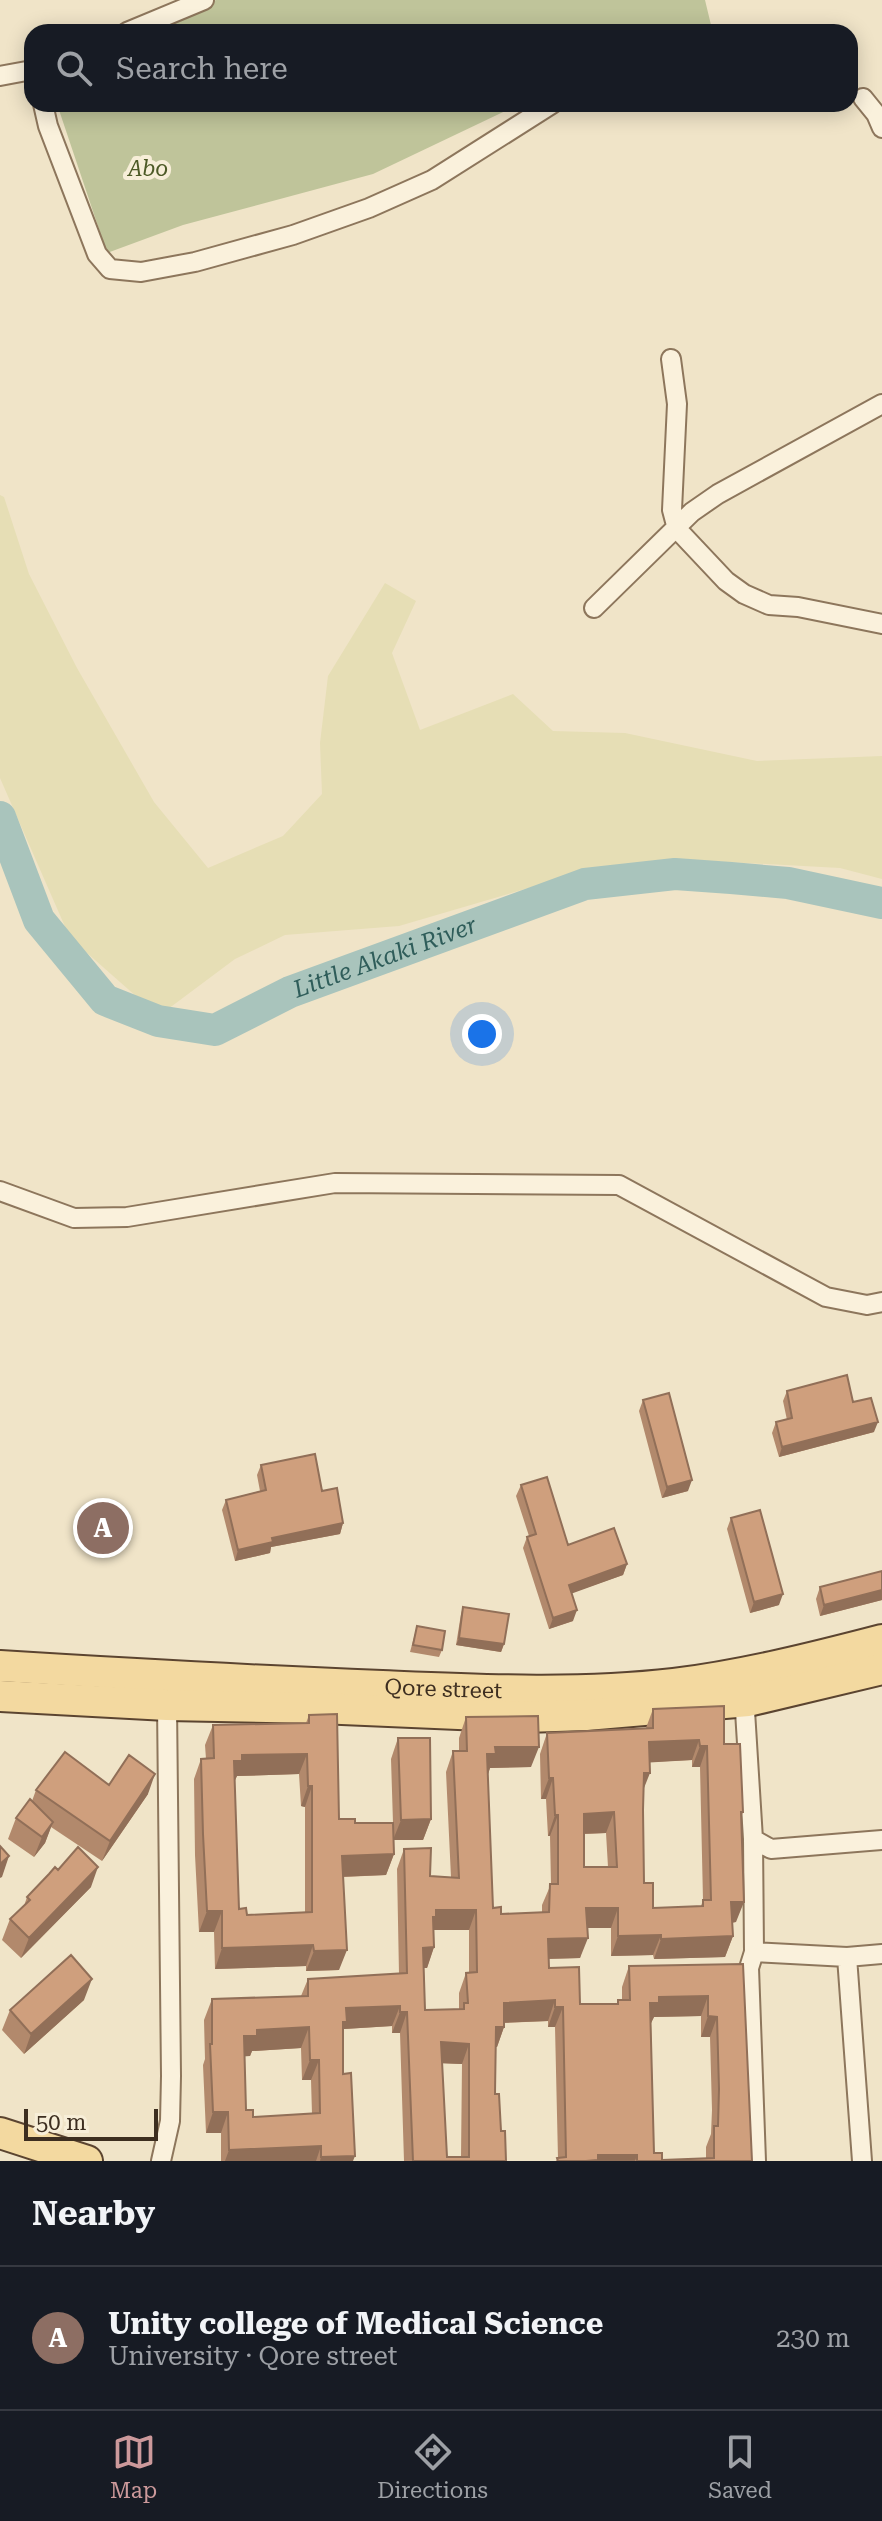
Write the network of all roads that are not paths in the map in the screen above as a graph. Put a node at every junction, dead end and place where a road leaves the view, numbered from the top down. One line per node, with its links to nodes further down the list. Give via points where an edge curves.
1 (204, 0): 2 (street)
2 (146, 24)
3 (24, 72): 4 (street)
4 (0, 76)
5 (863, 98): 8 (street)
6 (45, 112): 7 (street, via 97,254 110,269 141,272 293,235 369,208 432,180)
7 (539, 112)
8 (882, 128)
9 (671, 359): 11 (street, via 677,404 672,510)
10 (882, 404): 11 (street, via 718,494)
11 (677, 529): 12 (street); 13 (street, via 744,594 769,605)
12 (594, 608)
13 (882, 624)
14 (0, 1191): 15 (street, via 74,1218 114,1218 335,1183 619,1185 826,1297 867,1305)
15 (882, 1302)
16 (882, 1640): 19 (main road, Qore street)
17 (0, 1666): 19 (main road, Qore street, via 475,1690 671,1684)
18 (882, 1669): 19 (main road, Qore street)
19 (746, 1688): 21 (main road, Qore street, via 586,1715 525,1717); 22 (street)
20 (0, 1696): 21 (main road, Qore street)
21 (167, 1705): 29 (street, via 171,2076 170,2121)
22 (753, 1839): 23 (street, via 771,1849); 24 (street)
23 (882, 1840)
24 (754, 1952): 26 (street); 30 (street, via 749,1968)
25 (882, 1954): 26 (street)
26 (847, 1957): 31 (street)
27 (0, 2133): 28 (main road)
28 (87, 2161)
29 (161, 2161)
30 (756, 2161)
31 (862, 2161)

